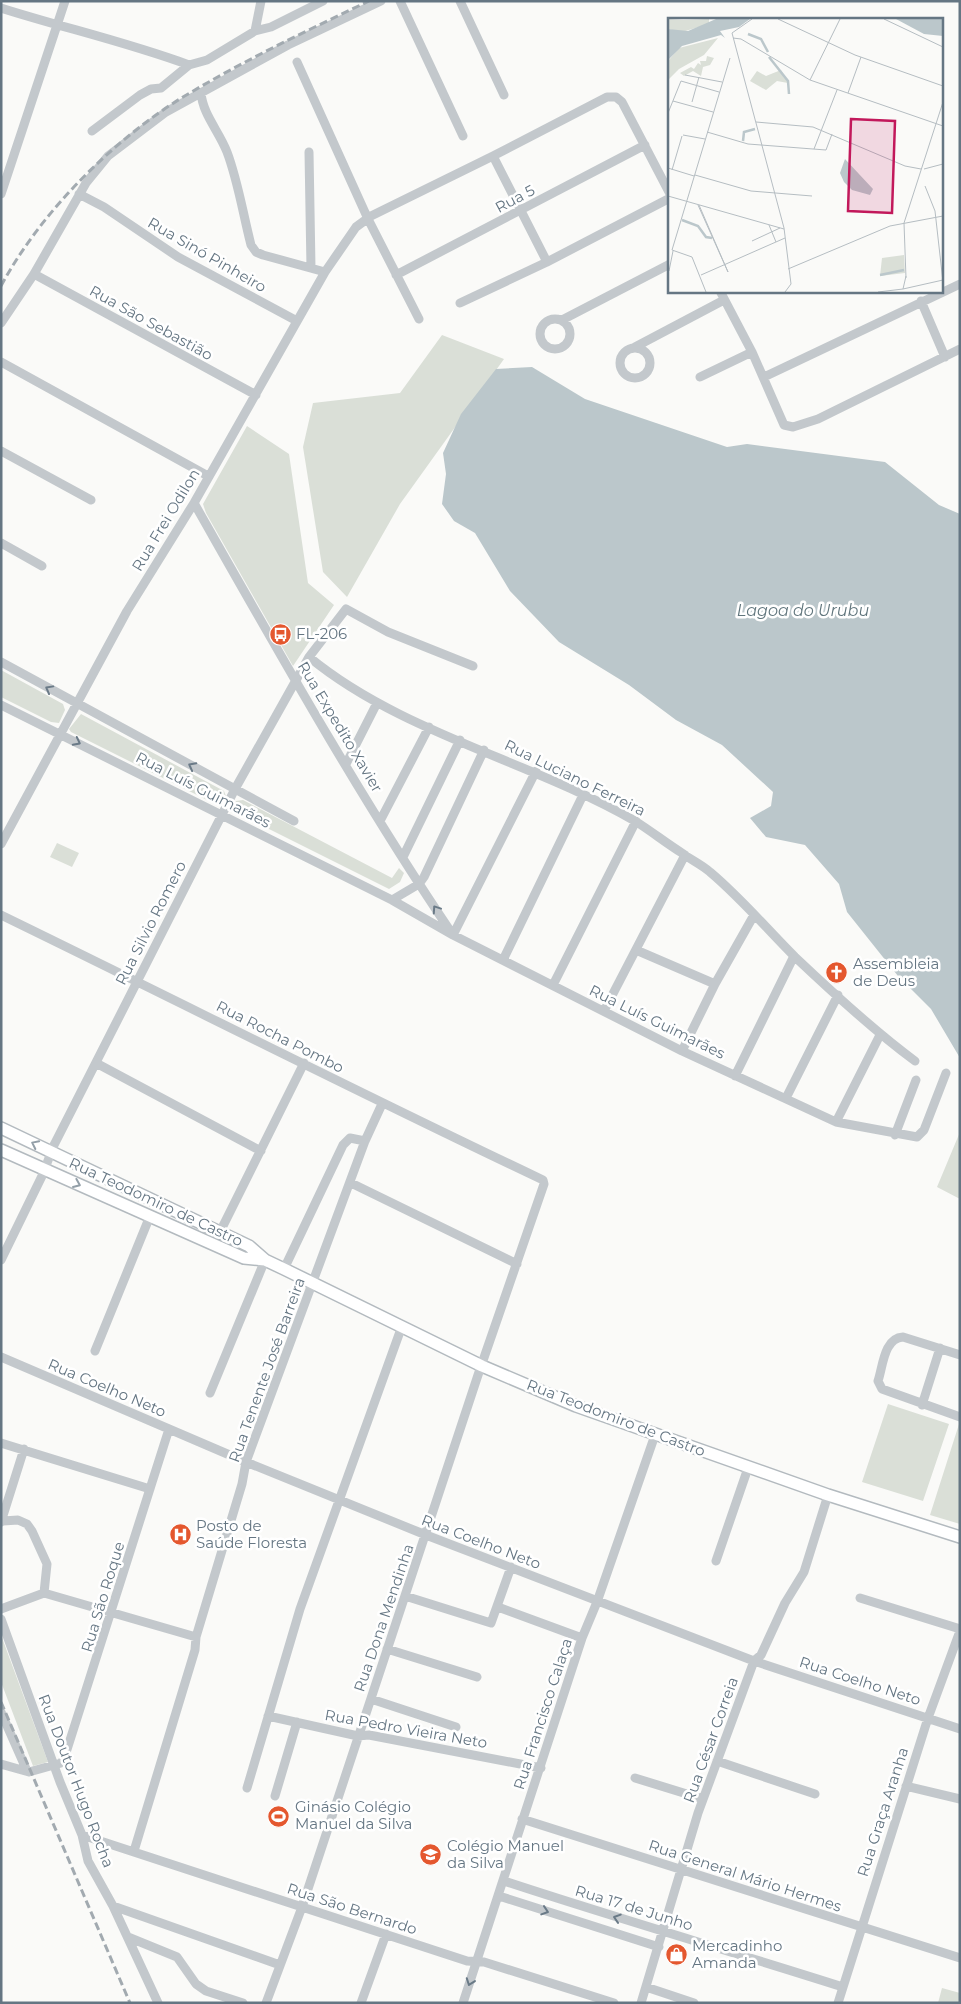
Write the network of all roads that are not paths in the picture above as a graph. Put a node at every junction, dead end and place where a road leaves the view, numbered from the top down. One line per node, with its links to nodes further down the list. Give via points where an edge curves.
1 (66, 1): 8 (street)
2 (261, 1): 9 (street)
3 (323, 1): 9 (street, via 271,27)
4 (381, 1): 13 (street, via 288,46)
5 (400, 1): 15 (street)
6 (460, 1): 12 (street)
7 (1, 8): 8 (street)
8 (57, 26): 11 (street, via 147,49); 20 (street)
9 (255, 31): 11 (street, via 207,60)
10 (297, 62): 24 (street)
11 (189, 64): 14 (street, via 161,88 140,95)
12 (504, 94)
13 (195, 97): 21 (street, via 166,112 108,156); 27 (street, via 228,154 251,245 263,255)
14 (92, 131)
15 (463, 136)
16 (645, 145): 18 (street, Rua Frei Odilon, via 622,102 616,97 606,97); 19 (street, Rua Frei Odilon); 23 (street, Rua 5)
17 (309, 152): 27 (street)
18 (493, 156): 23 (street); 24 (street, Rua Frei Odilon)
19 (668, 190)
20 (1, 194)
21 (79, 194): 29 (street); 39 (street, Rua Sinó Pinheiro, via 104,207 178,258)
22 (668, 199): 25 (street)
23 (522, 210): 25 (street); 30 (street, Rua 5)
24 (368, 219): 28 (street, Rua Frei Odilon, via 356,226); 30 (street)
25 (547, 262): 36 (street)
26 (668, 265): 38 (street)
27 (311, 268): 28 (street)
28 (325, 272): 39 (street, Rua Frei Odilon)
29 (34, 274): 40 (street); 48 (street, Rua São Sebastião)
30 (396, 275): 37 (street)
31 (960, 284): 32 (street)
32 (944, 291)
33 (942, 292): 35 (street)
34 (722, 295): 41 (street); 43 (street)
35 (921, 301): 44 (street); 47 (street)
36 (460, 303)
37 (419, 319)
38 (562, 320)
39 (297, 321): 48 (street, Rua Frei Odilon)
40 (1, 323)
41 (635, 347)
42 (960, 349): 44 (street)
43 (752, 352): 46 (street); 47 (street)
44 (945, 357): 47 (street, via 818,419 793,427 784,425 780,419)
45 (1, 362): 50 (street)
46 (700, 377)
47 (764, 377)
48 (256, 395): 50 (street, Rua Frei Odilon)
49 (1, 452): 51 (street)
50 (208, 476): 52 (street, Rua Frei Odilon)
51 (92, 500)
52 (194, 503): 58 (street, Rua Expedito Xavier); 59 (street, Rua Frei Odilon, via 127,611)
53 (1, 543): 54 (street)
54 (42, 566)
55 (309, 657): 57 (street, Rua Silvio Romero, via 346,609 388,632); 58 (street, Rua Silvio Romero); 60 (street, Rua Luciano Ferreira, via 333,677)
56 (1, 662): 59 (street, Rua Luís Guimarães, one-way to 56)
57 (473, 666)
58 (295, 680): 66 (street, Rua Expedito Xavier); 68 (street, Rua Silvio Romero)
59 (76, 703): 63 (street, Rua Frei Odilon); 68 (street, Rua Luís Guimarães, one-way to 59)
60 (377, 703): 62 (street, Rua Luciano Ferreira); 66 (street)
61 (1, 705): 63 (street, Rua Luís Guimarães)
62 (428, 727): 64 (street, Rua Luciano Ferreira); 71 (street)
63 (60, 734): 70 (street, Rua Luís Guimarães, one-way to 70); 74 (street, Rua Frei Odilon)
64 (460, 740): 65 (street, Rua Luciano Ferreira); 76 (street)
65 (484, 750): 67 (street, Rua Luciano Ferreira); 77 (street)
66 (346, 764): 71 (street, Rua Expedito Xavier)
67 (536, 771): 69 (street, Rua Luciano Ferreira); 81 (street)
68 (235, 789): 70 (street, Rua Silvio Romero); 72 (street, Rua Luís Guimarães)
69 (583, 794): 73 (street, Rua Luciano Ferreira); 84 (street)
70 (222, 815): 78 (street, Rua Luís Guimarães); 85 (street, Rua Silvio Romero)
71 (380, 820): 76 (street, Rua Expedito Xavier)
72 (294, 821)
73 (636, 821): 75 (street, Rua Luciano Ferreira); 87 (street)
74 (1, 844)
75 (685, 855): 80 (street, Rua Luciano Ferreira, via 710,872); 82 (street)
76 (403, 857): 77 (street, Rua Expedito Xavier)
77 (418, 884): 78 (street); 81 (street, Rua Expedito Xavier, one-way to 77)
78 (392, 900): 81 (street, Rua Luís Guimarães)
79 (1, 915): 85 (street, Rua Rocha Pombo)
80 (754, 916): 83 (street, Rua Luciano Ferreira); 86 (street)
81 (453, 935): 84 (street, Rua Luís Guimarães)
82 (636, 950): 86 (street); 89 (street)
83 (794, 956): 88 (street, Rua Luciano Ferreira); 96 (street)
84 (503, 960): 87 (street, Rua Luís Guimarães)
85 (137, 981): 93 (street, Rua Silvio Romero); 94 (street, Rua Rocha Pombo)
86 (716, 984): 91 (street)
87 (553, 985): 89 (street, Rua Luís Guimarães)
88 (838, 995): 90 (street, Rua Luciano Ferreira); 98 (street)
89 (604, 1012): 91 (street, Rua Luís Guimarães)
90 (880, 1035): 92 (street, Rua Luciano Ferreira); 100 (street)
91 (682, 1051): 96 (street, Rua Luís Guimarães)
92 (915, 1061)
93 (96, 1063): 105 (street); 106 (street, Rua Silvio Romero)
94 (304, 1063): 99 (street, Rua Rocha Pombo); 105 (street)
95 (946, 1073): 102 (street, Rua Luís Guimarães, via 920,1136)
96 (735, 1076): 98 (street, Rua Luís Guimarães)
97 (916, 1080): 102 (street)
98 (786, 1098): 100 (street, Rua Luís Guimarães)
99 (382, 1104): 103 (street, Rua Tenente José Barreira); 109 (street, Rua Rocha Pombo, via 543,1180)
100 (836, 1122): 102 (street, Rua Luís Guimarães)
101 (6, 1130): 104 (street); 106 (street, Rua Teodomiro de Castro, one-way to 101)
102 (895, 1135)
103 (365, 1141): 108 (street, Rua Tenente José Barreira); 115 (street, via 350,1138 342,1145)
104 (2, 1150): 107 (street, Rua Teodomiro de Castro)
105 (261, 1151): 111 (street)
106 (51, 1152): 107 (street, Rua Silvio Romero); 111 (street, Rua Teodomiro de Castro)
107 (44, 1170): 110 (street, Rua Teodomiro de Castro, one-way to 110); 112 (street, Rua Silvio Romero)
108 (350, 1184): 114 (street); 116 (street, Rua Tenente José Barreira)
109 (544, 1184): 114 (street, Rua Dona Mendinha)
110 (150, 1216): 113 (street, Rua Teodomiro de Castro, via 244,1258); 119 (street)
111 (220, 1232): 113 (street, Rua Teodomiro de Castro, via 249,1246)
112 (1, 1260)
113 (265, 1260): 115 (street, Rua Teodomiro de Castro); 123 (street)
114 (517, 1264): 122 (street, Rua Dona Mendinha)
115 (284, 1269): 116 (street, Rua Teodomiro de Castro)
116 (313, 1283): 117 (street, Rua Teodomiro de Castro); 130 (street, Rua Tenente José Barreira)
117 (402, 1326): 122 (street, Rua Teodomiro de Castro); 134 (street)
118 (940, 1348): 120 (street); 124 (street); 124 (street, via 899,1337 890,1344 879,1386)
119 (95, 1351)
120 (960, 1355)
121 (1, 1357): 126 (street, Rua Coelho Neto)
122 (482, 1366): 127 (street, Rua Teodomiro de Castro); 136 (street, Rua Dona Mendinha)
123 (210, 1393)
124 (922, 1405): 125 (street)
125 (960, 1417)
126 (169, 1429): 130 (street, Rua Coelho Neto); 132 (street, Rua São Roque)
127 (655, 1435): 131 (street, Rua Teodomiro de Castro); 143 (street, Rua Francisco Calaça)
128 (1, 1443): 129 (street)
129 (24, 1449): 132 (street); 135 (street)
130 (246, 1462): 134 (street, Rua Coelho Neto); 149 (street, Rua Tenente José Barreira)
131 (748, 1468): 133 (street, Rua Teodomiro de Castro); 138 (street)
132 (150, 1489): 146 (street, Rua São Roque)
133 (828, 1496): 137 (street, Rua Teodomiro de Castro); 152 (street, Rua César Correia, via 804,1572 785,1603 761,1655)
134 (339, 1499): 136 (street, Rua Coelho Neto); 156 (street, via 300,1610)
135 (2, 1521): 140 (street, via 18,1520 32,1531 48,1564)
136 (426, 1536): 139 (street, Rua Coelho Neto); 141 (street, Rua Dona Mendinha)
137 (960, 1537)
138 (716, 1561)
139 (511, 1567): 143 (street, Rua Coelho Neto); 144 (street)
140 (44, 1593): 145 (street); 146 (street)
141 (406, 1596): 144 (street, via 490,1623); 151 (street, Rua Dona Mendinha)
142 (860, 1598): 148 (street)
143 (597, 1602): 150 (street, Rua Francisco Calaça); 152 (street, Rua Coelho Neto)
144 (498, 1607): 150 (street)
145 (1, 1609)
146 (112, 1613): 149 (street); 164 (street, Rua São Roque, via 67,1754 62,1763)
147 (1, 1619): 164 (street, Rua Doutor Hugo Rocha)
148 (960, 1630): 157 (street, Rua Graça Aranha)
149 (196, 1637): 176 (street, Rua Tenente José Barreira, via 195,1650)
150 (582, 1638): 165 (street, Rua Francisco Calaça)
151 (387, 1649): 153 (street); 154 (street, Rua Dona Mendinha)
152 (754, 1661): 157 (street, Rua Coelho Neto); 162 (street, Rua César Correia)
153 (477, 1677)
154 (371, 1699): 159 (street); 161 (street, Rua Dona Mendinha)
155 (1, 1712): 166 (street)
156 (268, 1716): 158 (street, Rua Pedro Vieira Neto); 169 (street)
157 (928, 1718): 160 (street, Rua Coelho Neto); 168 (street, Rua Graça Aranha)
158 (296, 1722): 161 (street, Rua Pedro Vieira Neto); 171 (street)
159 (456, 1727)
160 (960, 1729)
161 (358, 1736): 165 (street, Rua Pedro Vieira Neto, via 369,1734); 181 (street, Rua Dona Mendinha)
162 (717, 1761): 170 (street); 172 (street, Rua César Correia)
163 (1, 1764): 166 (street)
164 (54, 1766): 166 (street); 175 (street, Rua Doutor Hugo Rocha)
165 (540, 1768): 174 (street, Rua Francisco Calaça)
166 (23, 1771)
167 (635, 1778): 172 (street)
168 (906, 1786): 173 (street); 182 (street, Rua Graça Aranha)
169 (247, 1788)
170 (815, 1794)
171 (275, 1796)
172 (703, 1799): 177 (street, Rua César Correia)
173 (960, 1799)
174 (522, 1819): 177 (street, Rua General Mário Hermes); 178 (street, Rua Francisco Calaça)
175 (82, 1835): 176 (street, Rua São Bernardo); 180 (street, Rua Doutor Hugo Rocha, via 88,1861)
176 (134, 1850): 181 (street, Rua São Bernardo)
177 (682, 1870): 182 (street, Rua General Mário Hermes); 183 (street, Rua César Correia)
178 (504, 1881): 179 (street, Rua Francisco Calaça); 183 (street, Rua 17 de Junho, one-way to 178, via 639,1926)
179 (499, 1896): 186 (street, Rua 17 de Junho, one-way to 186); 188 (street, Rua Francisco Calaça)
180 (113, 1906): 185 (street, Rua Doutor Hugo Rocha); 189 (street)
181 (302, 1907): 184 (street, Rua São Bernardo); 189 (street, Rua Dona Mendinha)
182 (861, 1927): 187 (street, Rua General Mário Hermes); 191 (street, Rua Graça Aranha)
183 (664, 1931): 186 (street, Rua César Correia); 191 (street, Rua 17 de Junho)
184 (386, 1934): 188 (street, Rua São Bernardo); 196 (street)
185 (128, 1937): 193 (street, Rua Doutor Hugo Rocha); 194 (street, via 177,1957 196,1984 206,1991)
186 (659, 1947): 190 (street, Rua César Correia)
187 (960, 1958)
188 (478, 1962): 197 (street, Rua Francisco Calaça, one-way to 197); 198 (street, Rua São Bernardo)
189 (280, 1965): 195 (street, Rua Dona Mendinha)
190 (646, 1987): 199 (street, Rua César Correia); 200 (street)
191 (843, 1987): 192 (street, Rua Graça Aranha)
192 (840, 2002)
193 (158, 2003)
194 (243, 2003)
195 (266, 2003)
196 (361, 2003)
197 (463, 2003)
198 (614, 2003)
199 (641, 2003)
200 (694, 2003)

